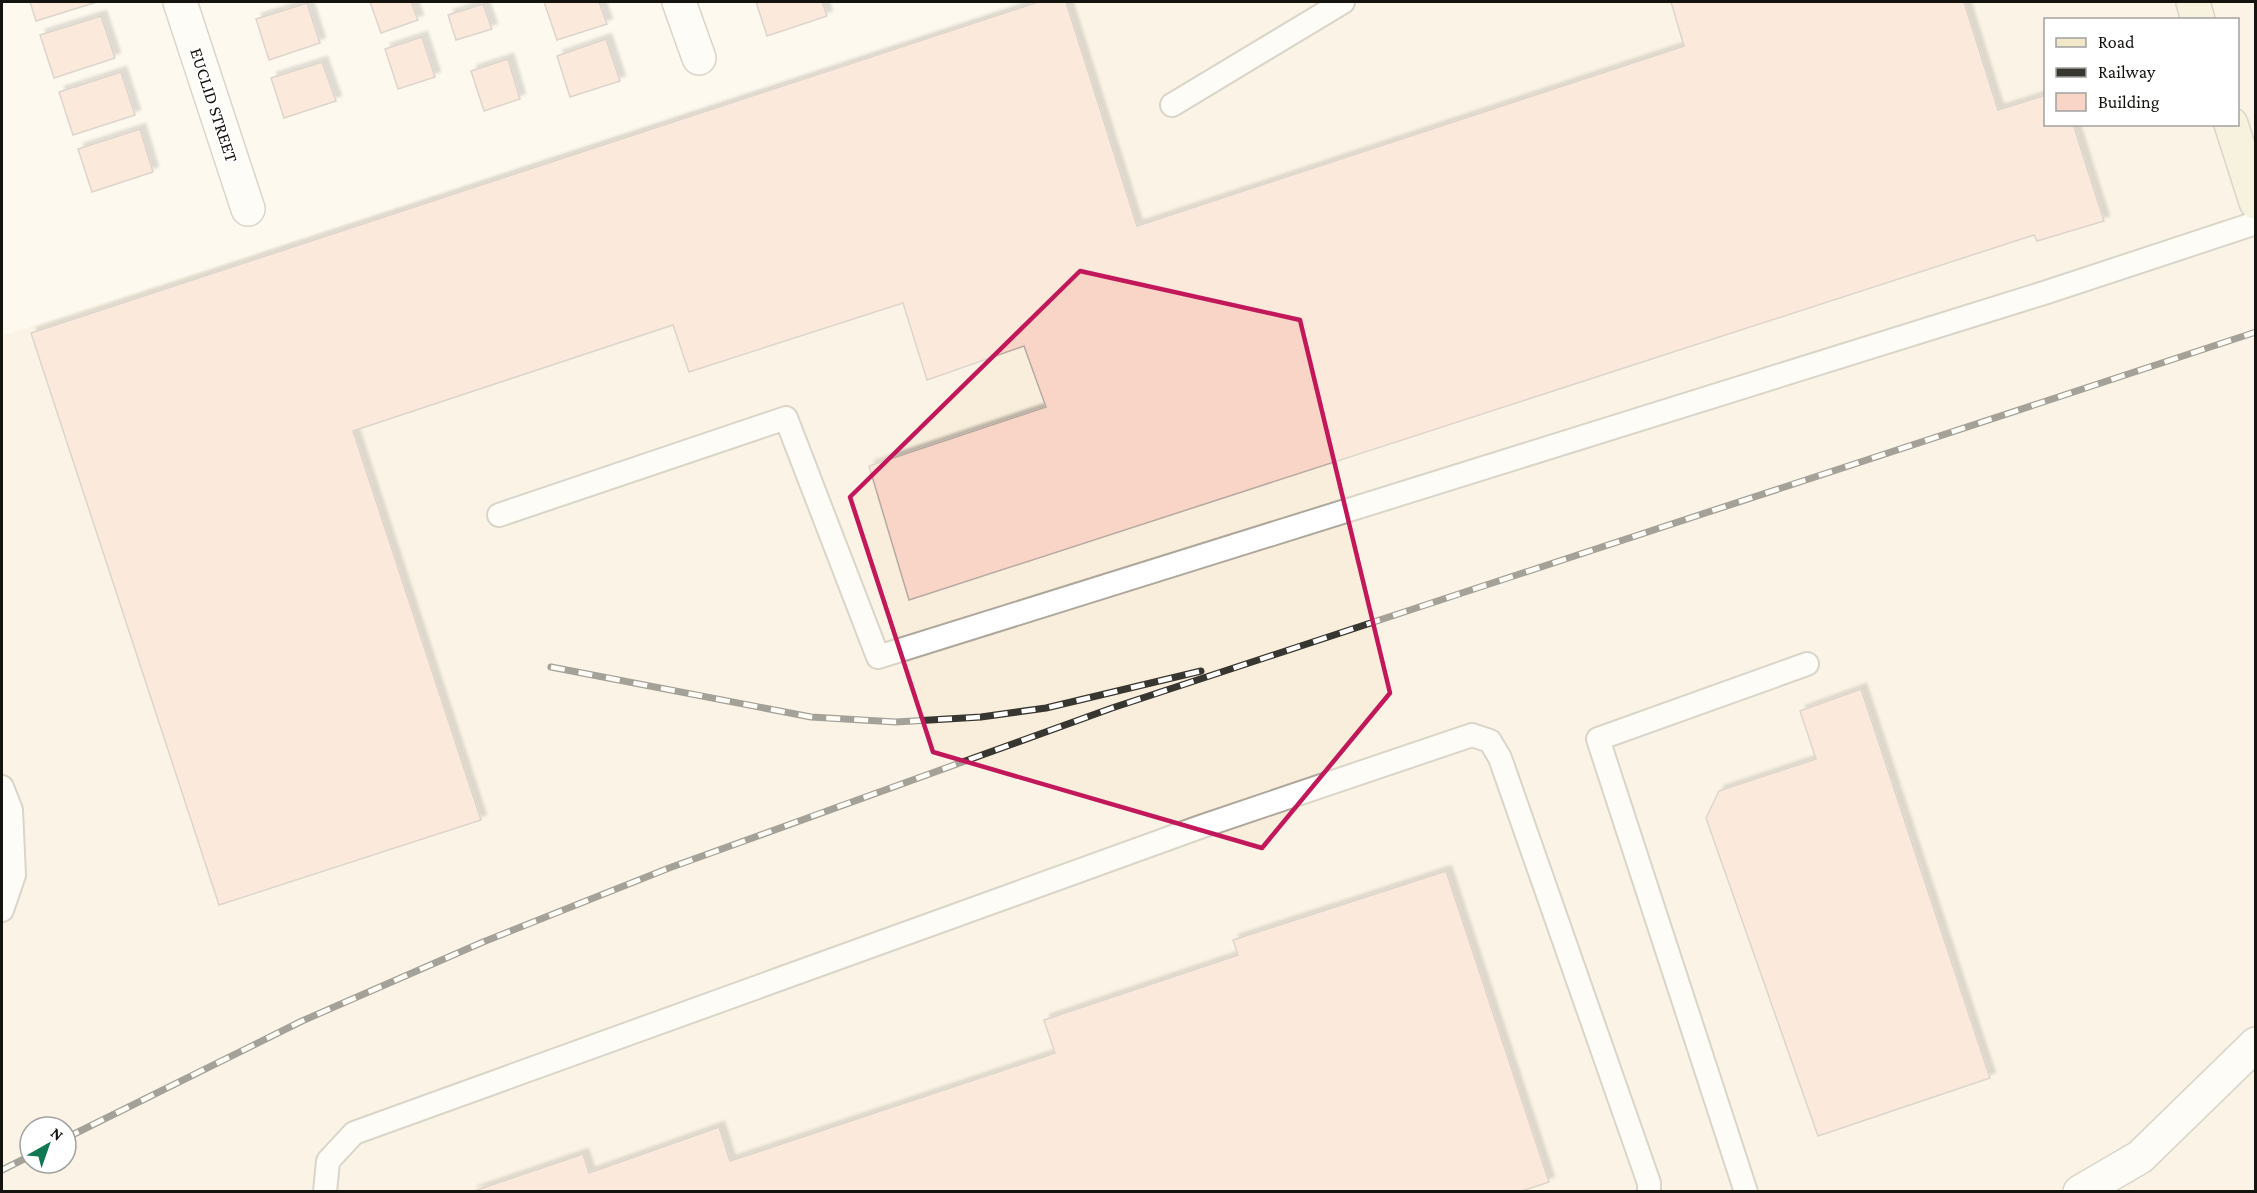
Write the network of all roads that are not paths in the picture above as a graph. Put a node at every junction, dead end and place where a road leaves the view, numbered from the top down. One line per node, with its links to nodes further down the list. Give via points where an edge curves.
1 (180, 2): 10 (street, EUCLID STREET)
2 (680, 2): 6 (street)
3 (1343, 2): 7 (lane)
4 (2193, 2): 5 (street)
5 (2197, 18)
6 (699, 58)
7 (1172, 105)
8 (2232, 126): 9 (street)
9 (2256, 202)
10 (248, 209)
11 (2256, 223): 12 (lane, via 878,657 786,418)
12 (499, 515)
13 (1807, 664): 19 (lane, via 1598,739)
14 (2, 787): 15 (lane, via 11,810 14,875)
15 (2, 910)
16 (2256, 1044): 20 (street, via 2140,1157)
17 (325, 1191): 18 (lane, via 328,1161 354,1133 1200,827 1472,735 1490,741 1500,758)
18 (1649, 1191)
19 (1746, 1191)
20 (2080, 1191)

